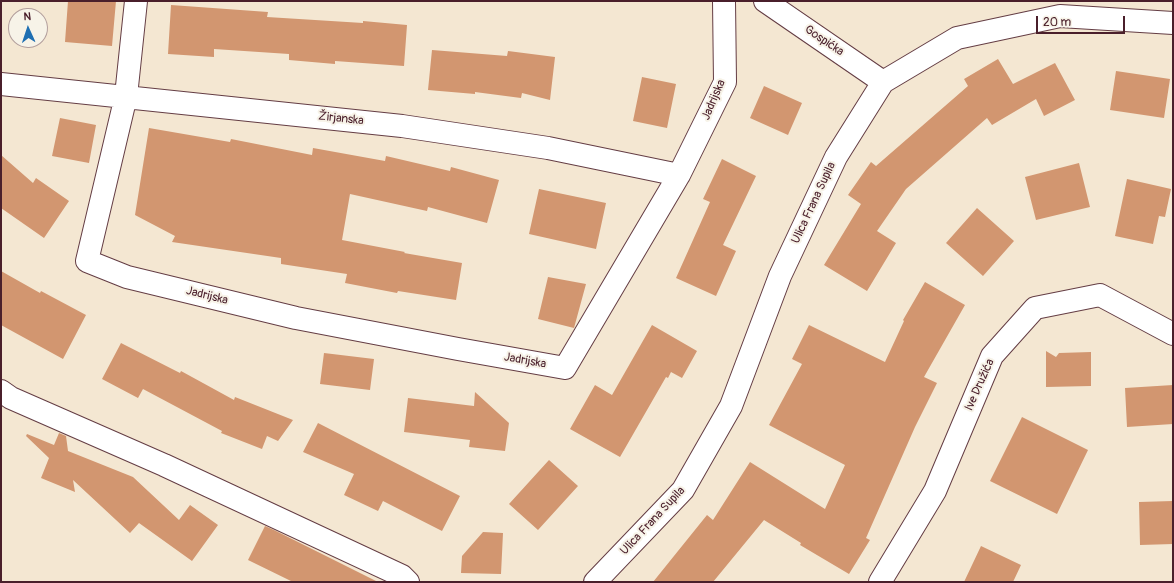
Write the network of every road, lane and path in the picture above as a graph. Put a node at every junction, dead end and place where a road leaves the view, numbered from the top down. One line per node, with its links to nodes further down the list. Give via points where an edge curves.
1 (136, 1): 7 (street)
2 (724, 1): 8 (street, Jadrijska, via 725,82)
3 (765, 1): 5 (street, Gospićka)
4 (1173, 23): 5 (street, Ulica Frana Supila, via 1060,16 957,38)
5 (883, 82): 12 (street, Ulica Frana Supila, via 836,157 780,276 731,406 687,484)
6 (1, 84): 7 (street, Žirjanska)
7 (126, 96): 8 (street, Žirjanska, via 402,126 548,148); 8 (street, Jadrijska, via 86,261 127,277 296,318 565,368)
8 (679, 174)
9 (1173, 334): 13 (street, Ive Družića, via 1100,295 1035,308 992,356 935,491)
10 (1, 391): 11 (street, via 11,398 287,522 402,576)
11 (408, 582)
12 (595, 582)
13 (880, 582)

